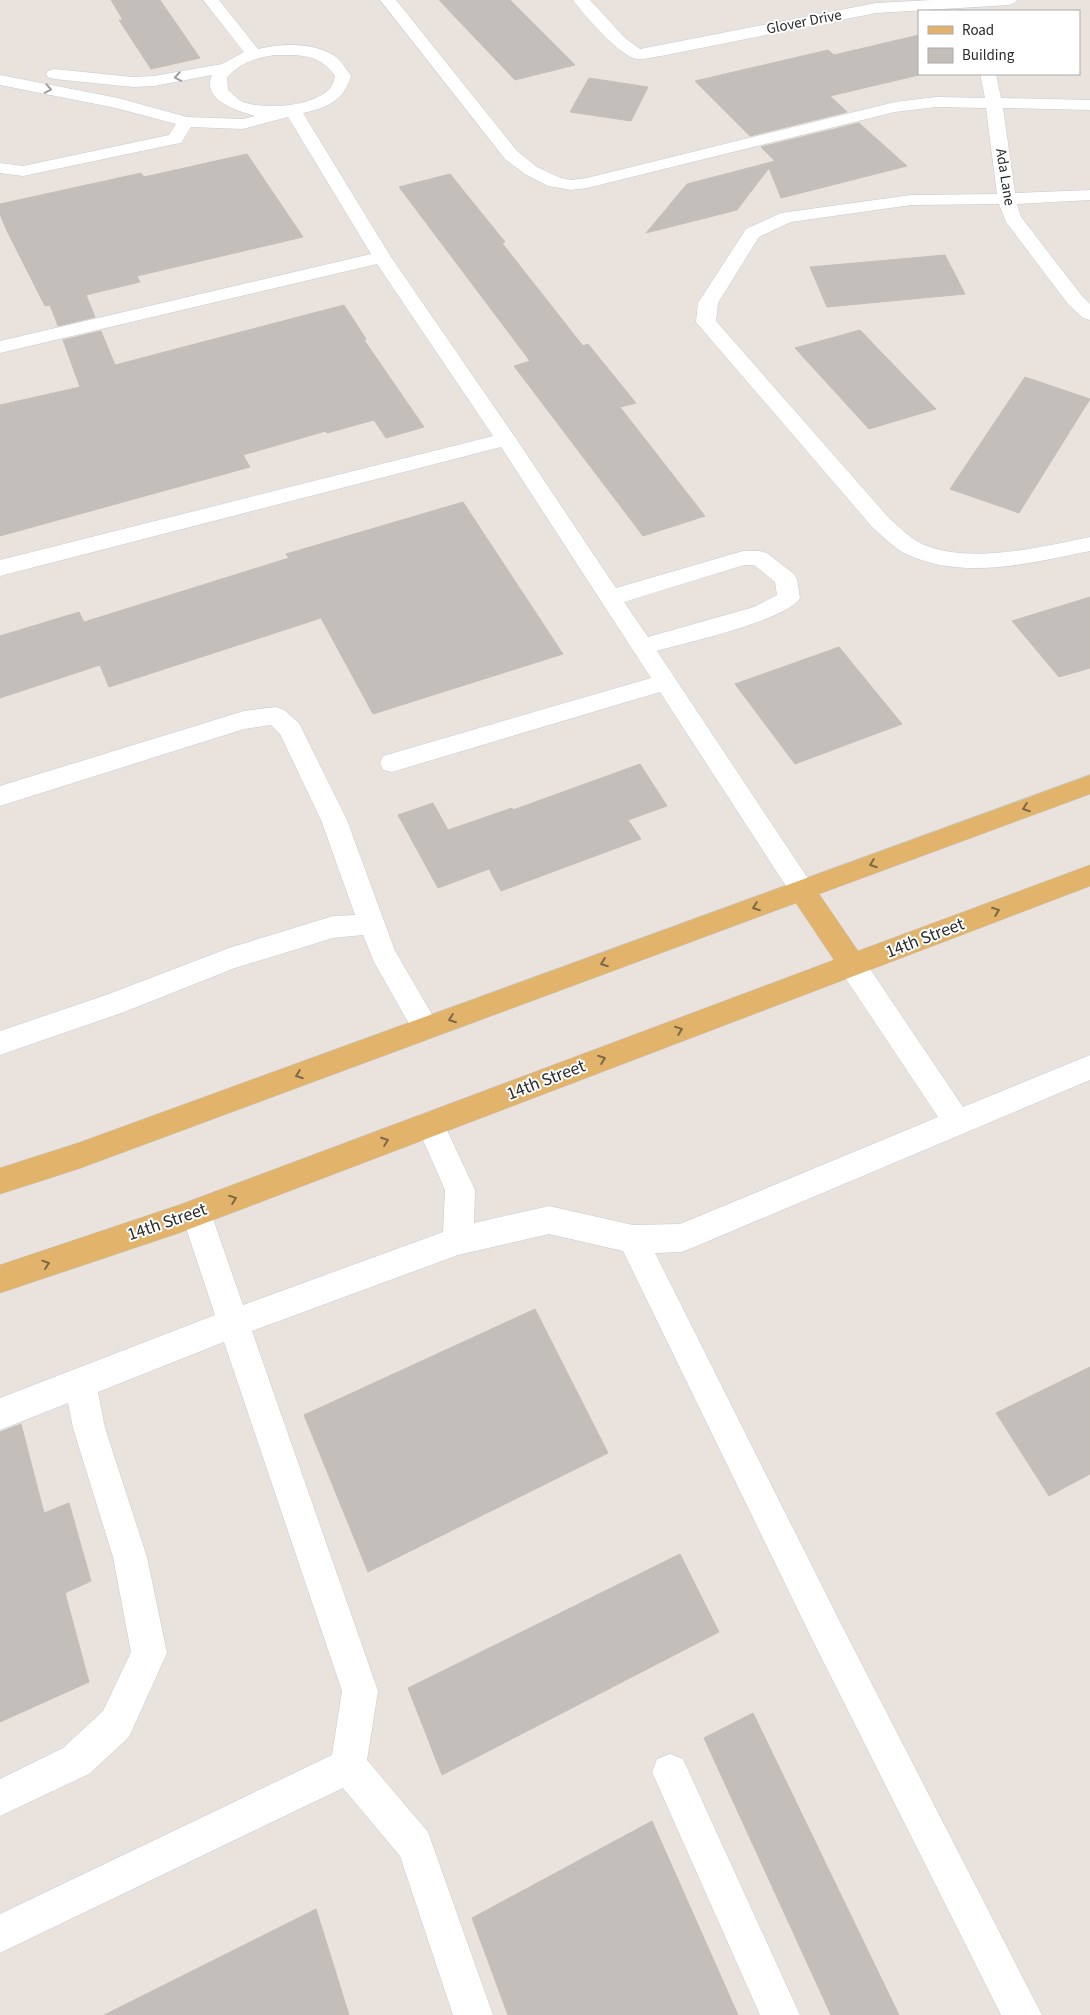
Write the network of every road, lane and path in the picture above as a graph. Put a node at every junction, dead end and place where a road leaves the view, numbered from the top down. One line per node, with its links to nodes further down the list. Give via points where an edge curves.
1 (210, 0): 6 (street)
2 (388, 0): 11 (street, via 511,155 552,181 571,185 895,107 936,102)
3 (580, 0): 5 (street, Glover Drive, via 619,41 637,54 876,8)
4 (1009, 0): 5 (street, Glover Drive)
5 (973, 7)
6 (254, 54): 7 (street); 13 (street, via 274,50 314,53 330,59 340,68 343,78 340,88 313,106)
7 (226, 68): 8 (street, one-way to 8, via 133,82); 13 (street, via 219,78 218,88 235,105 262,111)
8 (39, 71)
9 (988, 75): 11 (street, Ada Lane)
10 (0, 80): 14 (street, one-way to 14, via 118,103)
11 (994, 103): 12 (street); 17 (street, Ada Lane)
12 (1090, 105)
13 (293, 111): 14 (street, via 243,124); 18 (street)
14 (186, 122): 15 (street, via 175,139 24,171)
15 (0, 168)
16 (1090, 195): 17 (street)
17 (1007, 199): 19 (street, Ada Lane, via 1012,218 1075,300); 22 (street, via 912,200 787,217 752,233 708,304 706,322 881,523 914,548 954,560 1014,559)
18 (382, 257): 20 (street); 21 (street)
19 (1090, 314)
20 (0, 347)
21 (506, 439): 23 (street); 24 (street)
22 (1090, 544)
23 (0, 568)
24 (610, 598): 25 (street); 25 (street, via 743,558 759,558 786,579 789,598 762,614)
25 (642, 647): 26 (street)
26 (666, 682): 27 (street); 31 (street)
27 (392, 763)
28 (1090, 784): 31 (main road, one-way to 31)
29 (0, 796): 32 (street, via 244,720 276,716 290,729 334,820)
30 (1090, 875): 33 (main road, 14th Street, one-way to 30)
31 (802, 890): 33 (main road); 34 (main road, one-way to 34)
32 (372, 924): 34 (street, via 383,954); 35 (street, via 333,927 229,959 114,1004)
33 (852, 965): 37 (street); 38 (main road, 14th Street, one-way to 33)
34 (426, 1028): 39 (main road, one-way to 39, via 78,1156)
35 (0, 1043)
36 (1090, 1067): 37 (street)
37 (958, 1123): 41 (street, via 681,1238)
38 (430, 1124): 40 (main road, 14th Street, one-way to 38); 42 (street, via 460,1190)
39 (0, 1181)
40 (196, 1213): 43 (main road, 14th Street, one-way to 40); 44 (street)
41 (632, 1239): 42 (street, via 549,1220); 53 (street, via 893,1767)
42 (458, 1242): 44 (street)
43 (0, 1279)
44 (234, 1323): 45 (street); 47 (street, via 360,1691)
45 (80, 1384): 46 (street); 49 (street, via 90,1428 130,1557 149,1653 116,1724 76,1761)
46 (0, 1414)
47 (348, 1766): 50 (street); 51 (street, via 415,1844)
48 (670, 1772): 52 (street)
49 (0, 1798)
50 (0, 1934)
51 (472, 2015)
52 (780, 2015)
53 (1022, 2015)

